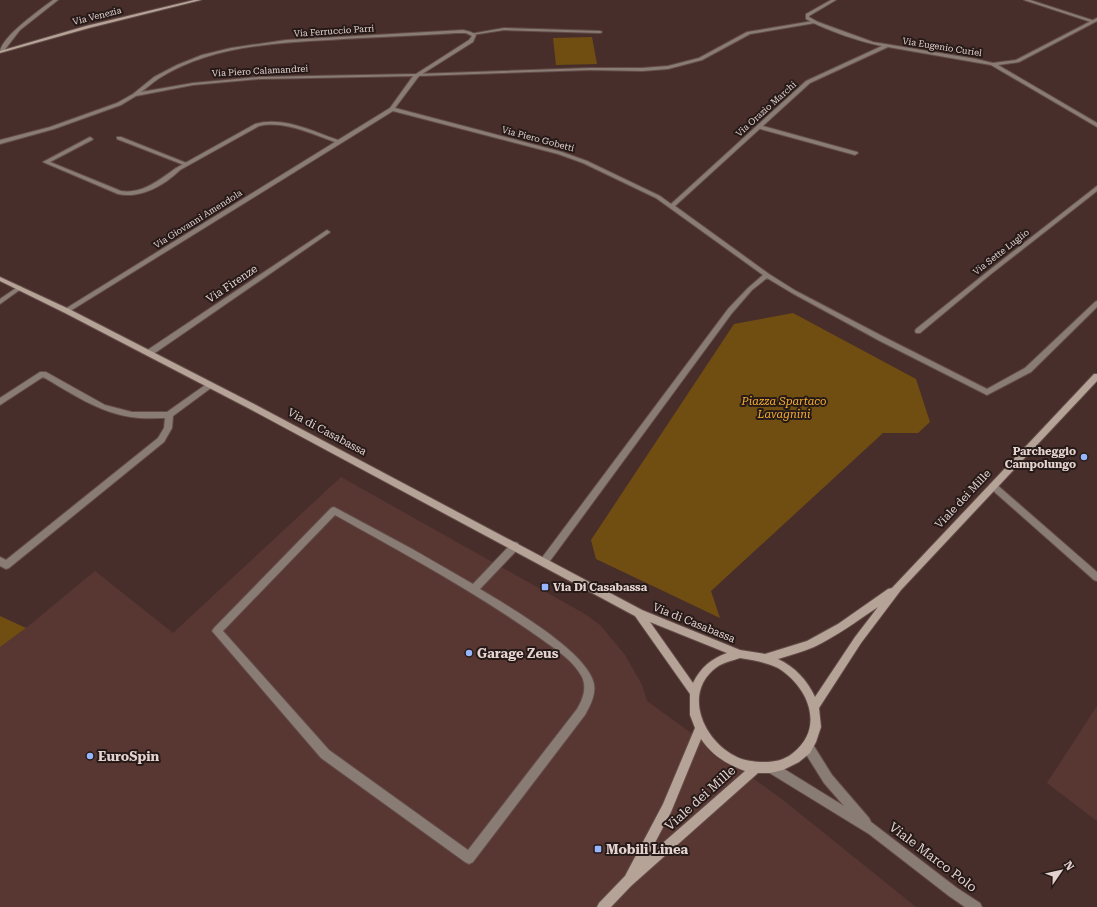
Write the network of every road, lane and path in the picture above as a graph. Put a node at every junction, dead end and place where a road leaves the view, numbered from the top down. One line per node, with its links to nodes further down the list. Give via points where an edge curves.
1 (56, 0): 10 (street, via 17,30)
2 (200, 0): 10 (street, Via Venezia, via 88,27)
3 (834, 0): 6 (street, via 808,14 807,18)
4 (1026, 0): 5 (street)
5 (1095, 20): 11 (street, via 1017,60)
6 (812, 22): 9 (street, Via Eugenio Curiel); 12 (street, Via Piero Calamandrei, via 744,35 699,60 678,66)
7 (600, 32): 8 (street, Via Ferruccio Parri, via 504,29)
8 (472, 34): 12 (street, via 474,38 471,41); 13 (street, Via Ferruccio Parri, via 453,32 294,41 237,48 185,64 154,79)
9 (886, 46): 11 (street, Via Eugenio Curiel); 16 (street, Via Orazio Marchi, via 812,80)
10 (1, 52)
11 (993, 64): 15 (street, Via Eugenio Curiel)
12 (417, 75): 13 (street, Via Piero Calamandrei, via 245,78 193,84); 14 (street)
13 (135, 95): 19 (street, Via Piero Calamandrei, via 119,104 52,128)
14 (392, 109): 20 (street, Via Giovanni Amendola); 24 (street, Via Piero Gobetti, via 574,158 648,192)
15 (1097, 125)
16 (759, 127): 21 (street); 24 (street, Via Orazio Marchi)
17 (119, 138): 22 (street)
18 (90, 139): 22 (street, via 46,162 128,194 152,187)
19 (0, 142)
20 (339, 142): 22 (street, via 281,123 268,122 257,125); 31 (street, Via Giovanni Amendola)
21 (855, 153)
22 (186, 164)
23 (1097, 188): 32 (street, Via Sette Luglio)
24 (672, 206): 26 (street)
25 (327, 232): 33 (street, Via Firenze)
26 (767, 275): 30 (street, via 819,306 987,392 1028,370); 41 (street, via 730,311)
27 (0, 279): 28 (street, Via di Casabassa)
28 (19, 288): 29 (street); 31 (street, Via di Casabassa)
29 (0, 302)
30 (1097, 303)
31 (67, 311): 33 (street, Via di Casabassa)
32 (918, 331)
33 (149, 353): 35 (street, Via di Casabassa)
34 (1097, 376): 38 (street, Viale dei Mille)
35 (211, 385): 37 (street); 39 (street, Via di Casabassa)
36 (0, 402): 37 (street, via 43,374 113,411 132,415)
37 (169, 415): 40 (street, via 168,428 161,440 6,565)
38 (993, 486): 42 (street); 43 (street, Viale dei Mille)
39 (515, 546): 41 (street, Via di Casabassa); 44 (street)
40 (0, 561)
41 (544, 562): 45 (street, Via di Casabassa)
42 (1097, 577)
43 (898, 587): 47 (street, Viale dei Mille, via 824,636); 49 (street, Viale dei Mille, via 858,640)
44 (474, 589): 44 (street, via 565,652 585,673 590,694 587,704 469,858 325,754 217,631 334,510)
45 (639, 613): 46 (street, Via di Casabassa); 48 (street, Via di Casabassa)
46 (740, 654): 47 (street, Viale dei Mille); 48 (street, Viale dei Mille, via 724,658 710,666 700,677)
47 (766, 658): 49 (street, Viale dei Mille, via 782,665 796,676)
48 (694, 692): 50 (street, Viale dei Mille)
49 (814, 706): 51 (street, Viale dei Mille, via 814,734)
50 (700, 728): 52 (street, Viale dei Mille, via 710,743 723,754 739,763); 55 (street, Viale dei Mille, via 667,808)
51 (808, 747): 53 (street, Viale dei Mille, via 799,757 787,764); 54 (street, Viale Marco Polo, via 828,779)
52 (756, 768): 53 (street, Viale dei Mille); 55 (street, Viale dei Mille)
53 (772, 768): 54 (street, Viale Marco Polo)
54 (873, 830): 57 (street, Viale Marco Polo)
55 (628, 882): 56 (street, Viale dei Mille)
56 (603, 907)
57 (976, 907)

